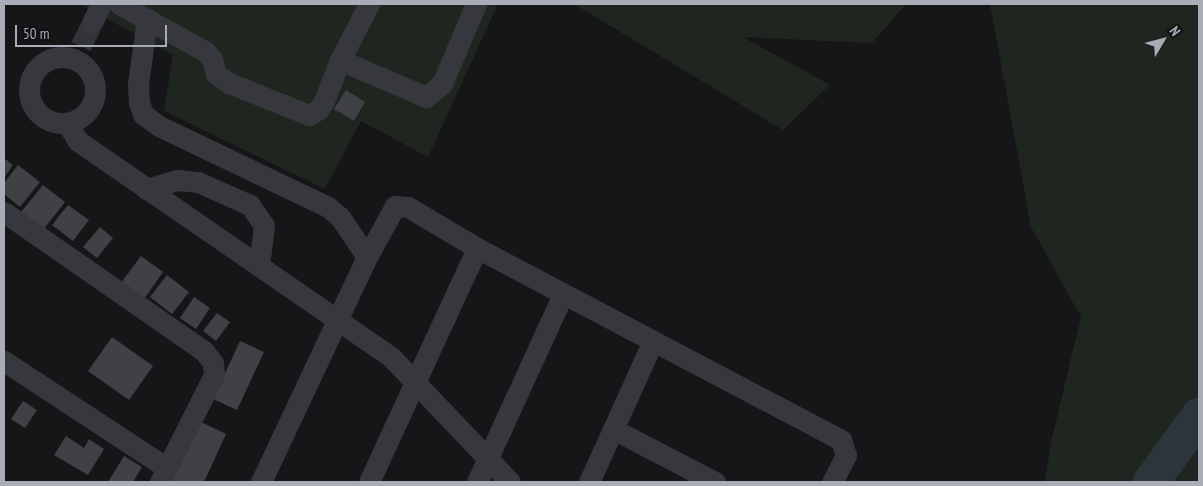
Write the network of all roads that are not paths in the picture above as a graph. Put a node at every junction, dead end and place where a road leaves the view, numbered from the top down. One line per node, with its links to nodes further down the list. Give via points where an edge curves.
1 (101, 4): 6 (street)
2 (119, 4): 5 (street)
3 (369, 4): 7 (street)
4 (476, 4): 7 (street, via 442,84 426,97)
5 (147, 19): 7 (street, via 205,51 212,58 216,74 229,83 309,115 324,101); 12 (street, via 138,84 143,114 159,126 328,207 340,217)
6 (92, 23)
7 (340, 60)
8 (67, 123): 8 (street, via 50,121 36,111 28,95 30,78 40,64 77,52 95,85 93,102 83,116); 9 (street, via 78,141)
9 (146, 190): 13 (street); 13 (street, via 178,180 198,182 250,205 264,226)
10 (4, 212): 21 (street, via 204,352 213,363 214,375)
11 (477, 248): 12 (street, via 408,207 395,206); 14 (street); 18 (street)
12 (367, 256): 15 (street)
13 (259, 266): 15 (street)
14 (563, 294): 16 (street); 20 (street)
15 (336, 320): 18 (street, via 392,358); 22 (street)
16 (653, 341): 19 (street); 28 (street, via 841,440 846,455)
17 (4, 362): 21 (street)
18 (414, 380): 20 (street); 23 (street)
19 (613, 429): 26 (street); 27 (street)
20 (487, 457): 24 (street); 25 (street)
21 (163, 475)
22 (261, 482)
23 (369, 482)
24 (476, 482)
25 (510, 482)
26 (589, 482)
27 (715, 482)
28 (832, 482)

